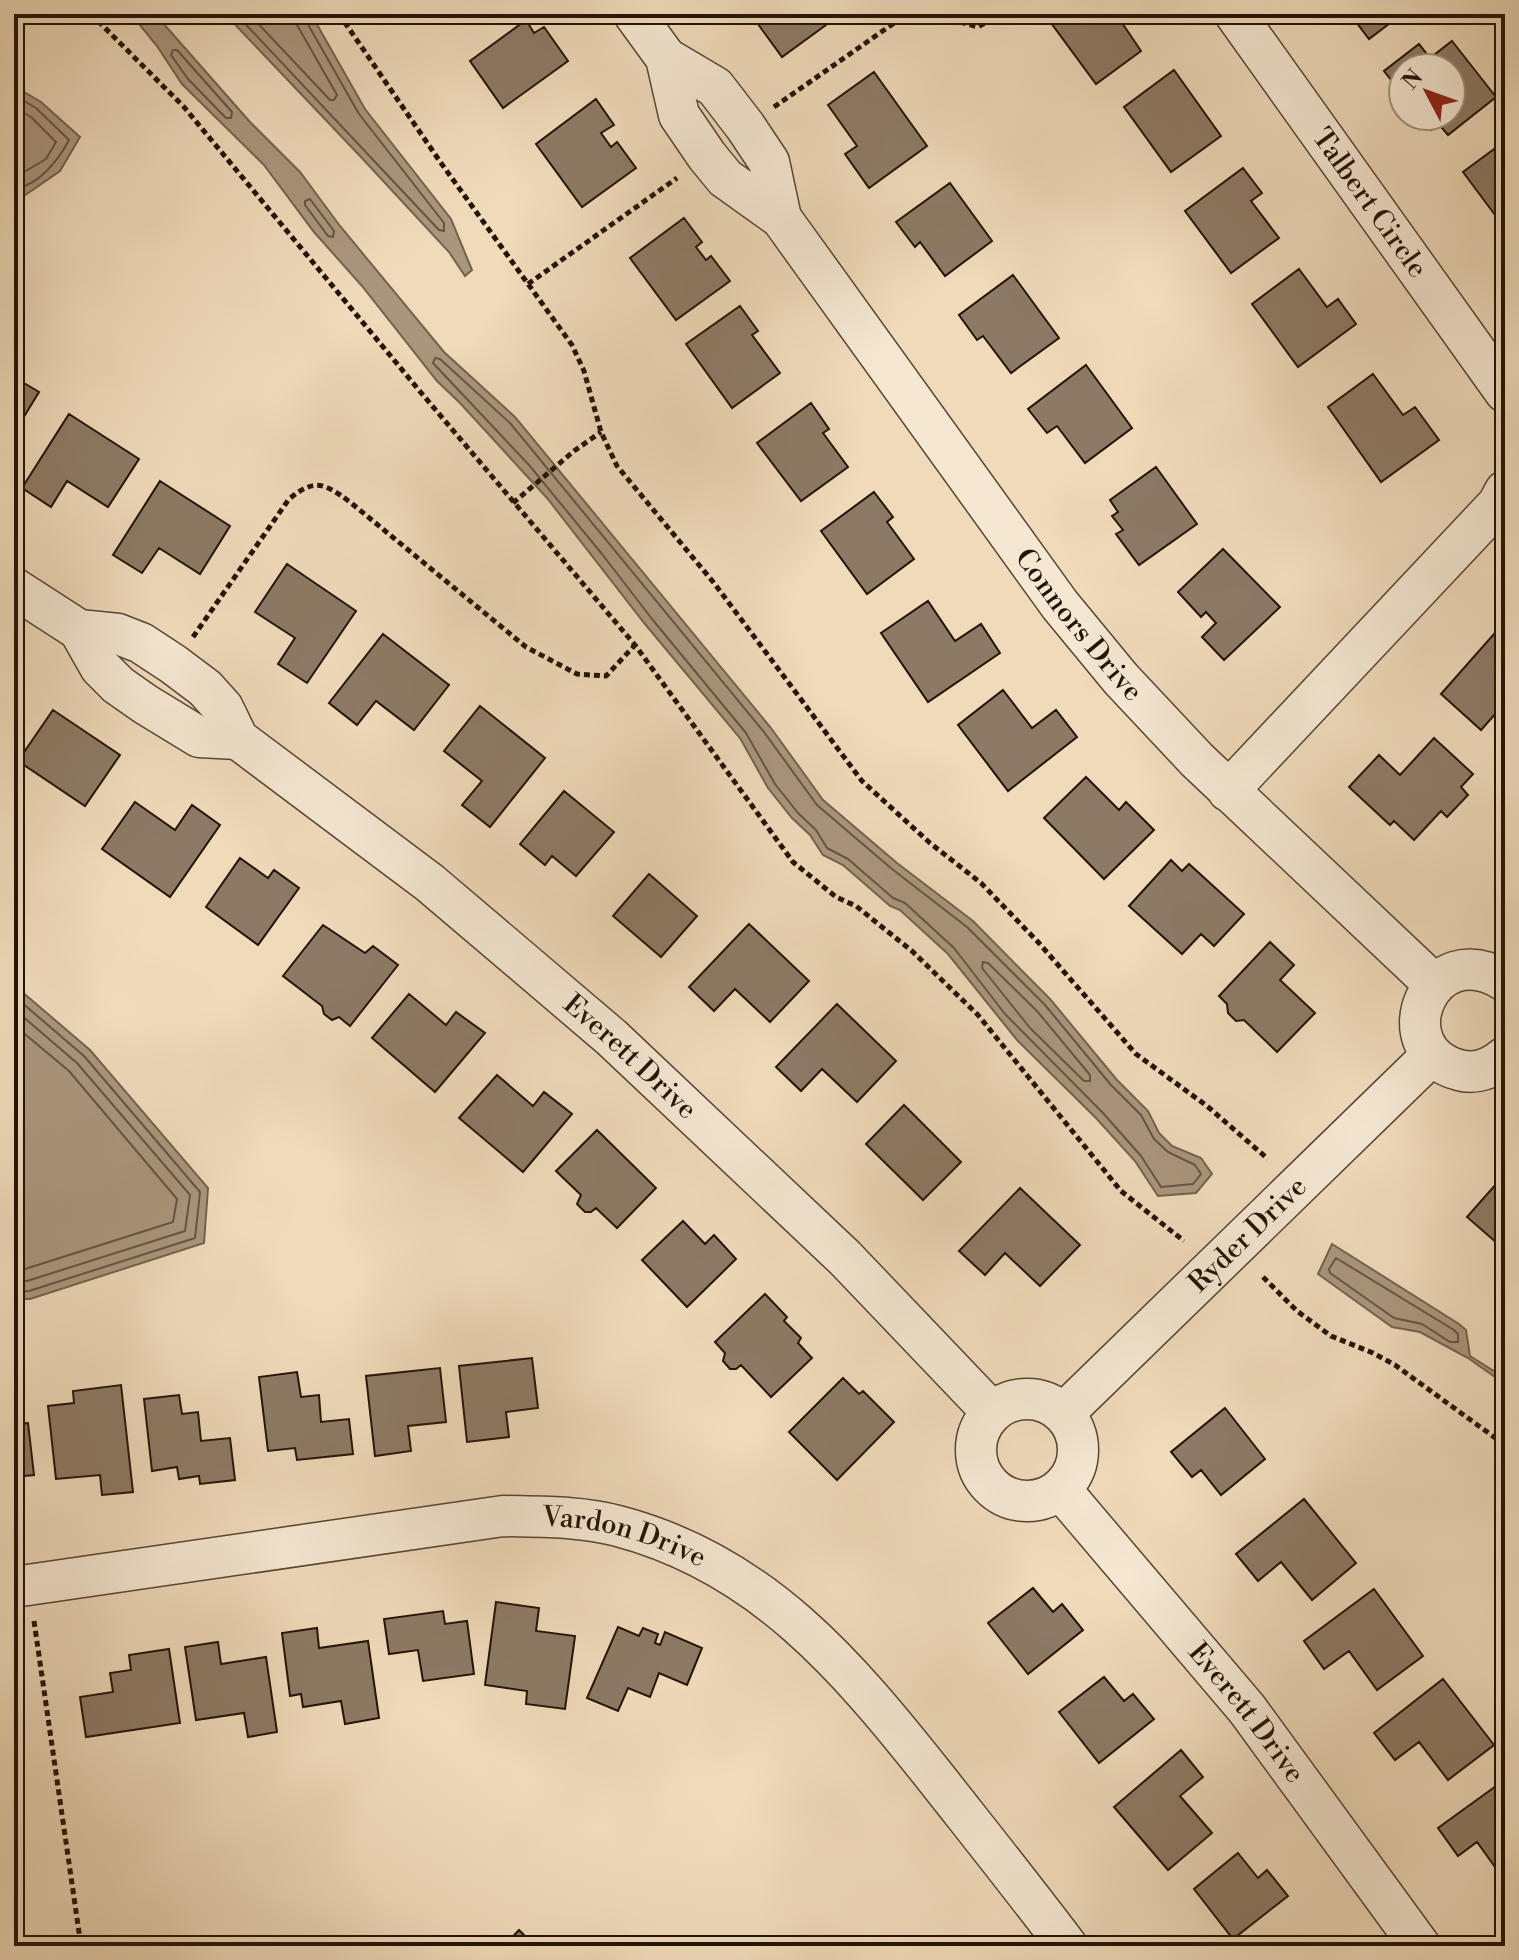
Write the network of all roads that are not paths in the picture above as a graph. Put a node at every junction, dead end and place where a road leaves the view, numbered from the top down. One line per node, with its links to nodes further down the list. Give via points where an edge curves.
1 (634, 14): 6 (street, Connors Drive, via 666,58 715,87 745,126 769,162 781,218 1060,605 1121,679)
2 (1235, 14): 3 (street, Talbert Circle)
3 (1505, 392)
4 (1505, 491): 6 (street)
5 (14, 588): 11 (street, Everett Drive, via 79,630 100,667 118,685 199,737 238,739 430,883 611,1037 845,1258)
6 (1228, 791): 8 (street, Connors Drive)
7 (1505, 981): 8 (street, via 1493,973 1460,969)
8 (1434, 984): 9 (street, via 1420,1015 1420,1030)
9 (1432, 1055): 10 (street, via 1463,1071 1495,1066); 12 (street, Ryder Drive)
10 (1505, 1057)
11 (992, 1412): 12 (street, via 1018,1399 1036,1399); 13 (street, via 974,1444 981,1473 993,1488 1029,1501)
12 (1064, 1413): 13 (street, via 1074,1429 1078,1453)
13 (1061, 1490): 16 (street, Everett Drive, via 1247,1709)
14 (21, 1586): 15 (street, Vardon Drive, via 503,1516 569,1517 669,1542 772,1601 849,1672)
15 (1067, 1946)
16 (1420, 1946)

